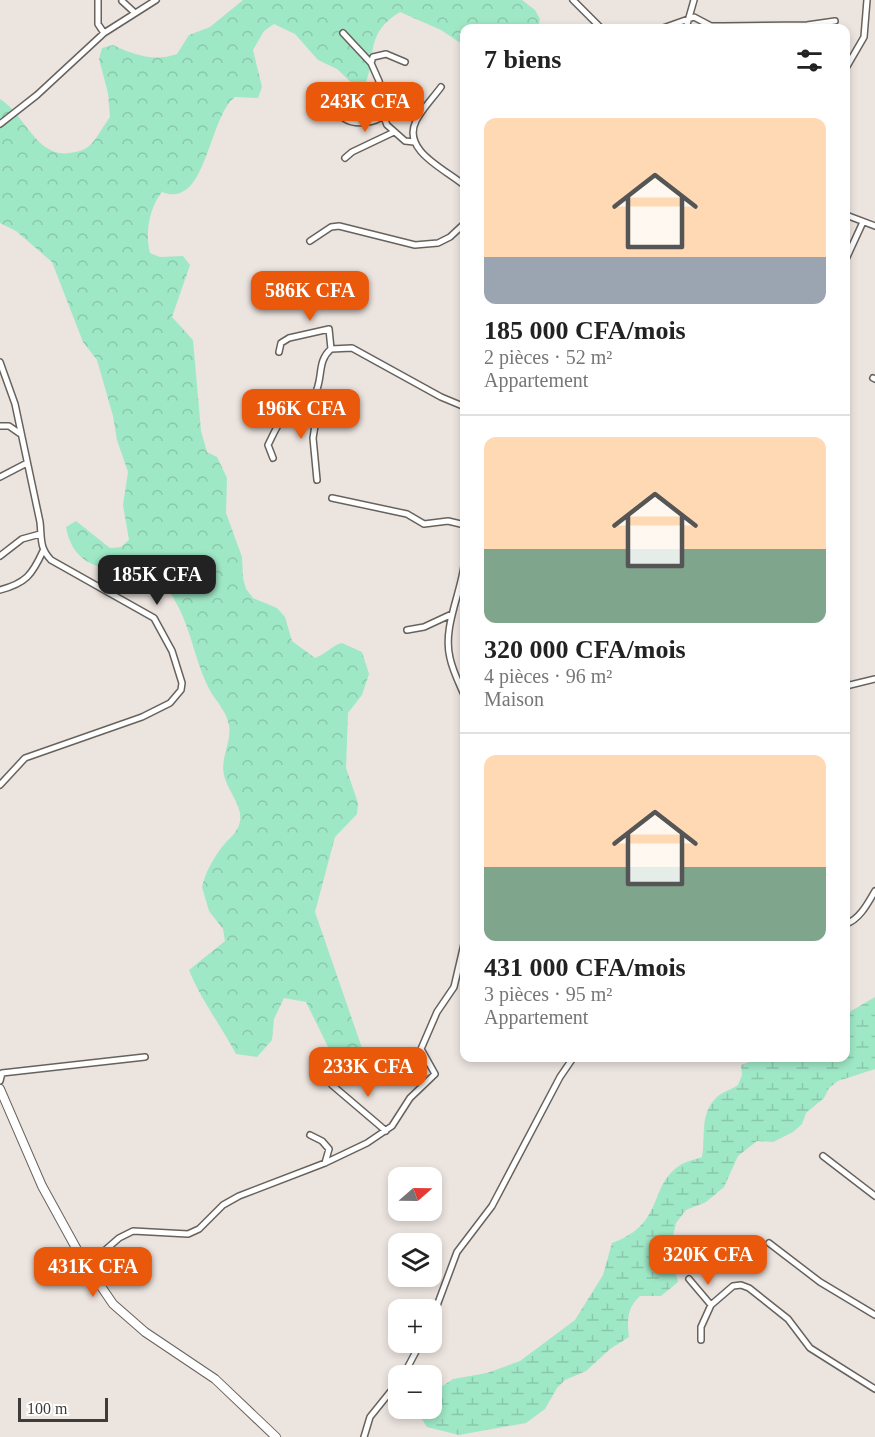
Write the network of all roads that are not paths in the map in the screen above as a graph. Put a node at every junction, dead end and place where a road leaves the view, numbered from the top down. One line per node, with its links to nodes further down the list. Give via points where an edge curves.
1 (98, 0): 15 (street, via 98,24)
2 (573, 0): 10 (street)
3 (694, 0): 8 (street)
4 (867, 0): 17 (street, via 864,37)
5 (122, 1): 7 (street)
6 (152, 1): 7 (street)
7 (134, 12): 15 (street)
8 (688, 20): 11 (street); 12 (street); 13 (street, via 694,17)
9 (836, 21): 14 (street)
10 (597, 24)
11 (676, 24)
12 (688, 24)
13 (707, 24)
14 (819, 24)
15 (104, 33): 23 (street)
16 (343, 33): 19 (street)
17 (850, 61)
18 (405, 62): 19 (street, via 386,54 373,57)
19 (371, 63): 21 (street, via 384,102)
20 (441, 87): 25 (street, via 416,121)
21 (382, 116): 22 (street, via 352,124); 24 (street)
22 (345, 119)
23 (0, 124)
24 (394, 132): 25 (street, via 405,141); 26 (street)
25 (414, 142): 27 (street, via 428,159)
26 (345, 158)
27 (460, 182)
28 (850, 217): 29 (street)
29 (864, 222): 30 (street); 33 (street)
30 (875, 225)
31 (460, 228): 32 (street, via 450,237 427,245 339,226)
32 (310, 241)
33 (850, 251)
34 (331, 349): 35 (street, via 329,329 289,338 281,343); 37 (street, via 321,361); 38 (street, via 358,351)
35 (279, 352)
36 (0, 362): 40 (street, via 15,404)
37 (314, 396): 41 (street, via 293,407 275,430 268,446); 44 (street, via 318,407 313,438)
38 (460, 405)
39 (0, 426): 40 (street, via 9,426)
40 (20, 434): 42 (street)
41 (273, 458)
42 (27, 463): 43 (street); 47 (street)
43 (0, 477)
44 (317, 480)
45 (332, 498): 46 (street, via 407,514 424,524)
46 (460, 524)
47 (40, 534): 48 (street); 49 (street, via 22,539)
48 (43, 551): 51 (street, via 21,584); 57 (street, via 51,560 154,618 172,651 181,690 170,703 142,717 25,758)
49 (0, 556)
50 (460, 589): 52 (street)
51 (0, 590)
52 (452, 614): 53 (street); 55 (street, via 449,656)
53 (407, 630)
54 (875, 679): 56 (street)
55 (460, 685)
56 (850, 685)
57 (0, 785)
58 (875, 891): 59 (street)
59 (850, 923)
60 (460, 961): 66 (street, via 454,987 420,1049 435,1074 410,1098)
61 (145, 1058): 63 (street, via 2,1073)
62 (570, 1062): 74 (street, via 492,1206 457,1252)
63 (0, 1081)
64 (332, 1085): 66 (street)
65 (0, 1089): 72 (street, via 42,1186)
66 (386, 1131): 69 (street)
67 (310, 1136): 69 (street, via 329,1149)
68 (823, 1156): 70 (street)
69 (325, 1164): 72 (street, via 238,1196 223,1205 200,1229 188,1234 133,1231 103,1252)
70 (875, 1196)
71 (769, 1243): 76 (street, via 820,1282)
72 (81, 1257): 80 (street, via 113,1304 145,1332 215,1379)
73 (689, 1279): 75 (street)
74 (439, 1299)
75 (711, 1305): 77 (street, via 701,1326); 78 (street, via 733,1286 749,1288 788,1319 810,1348)
76 (875, 1315)
77 (701, 1340)
78 (875, 1389)
79 (388, 1395): 81 (street, via 370,1417)
80 (276, 1437)
81 (363, 1437)

